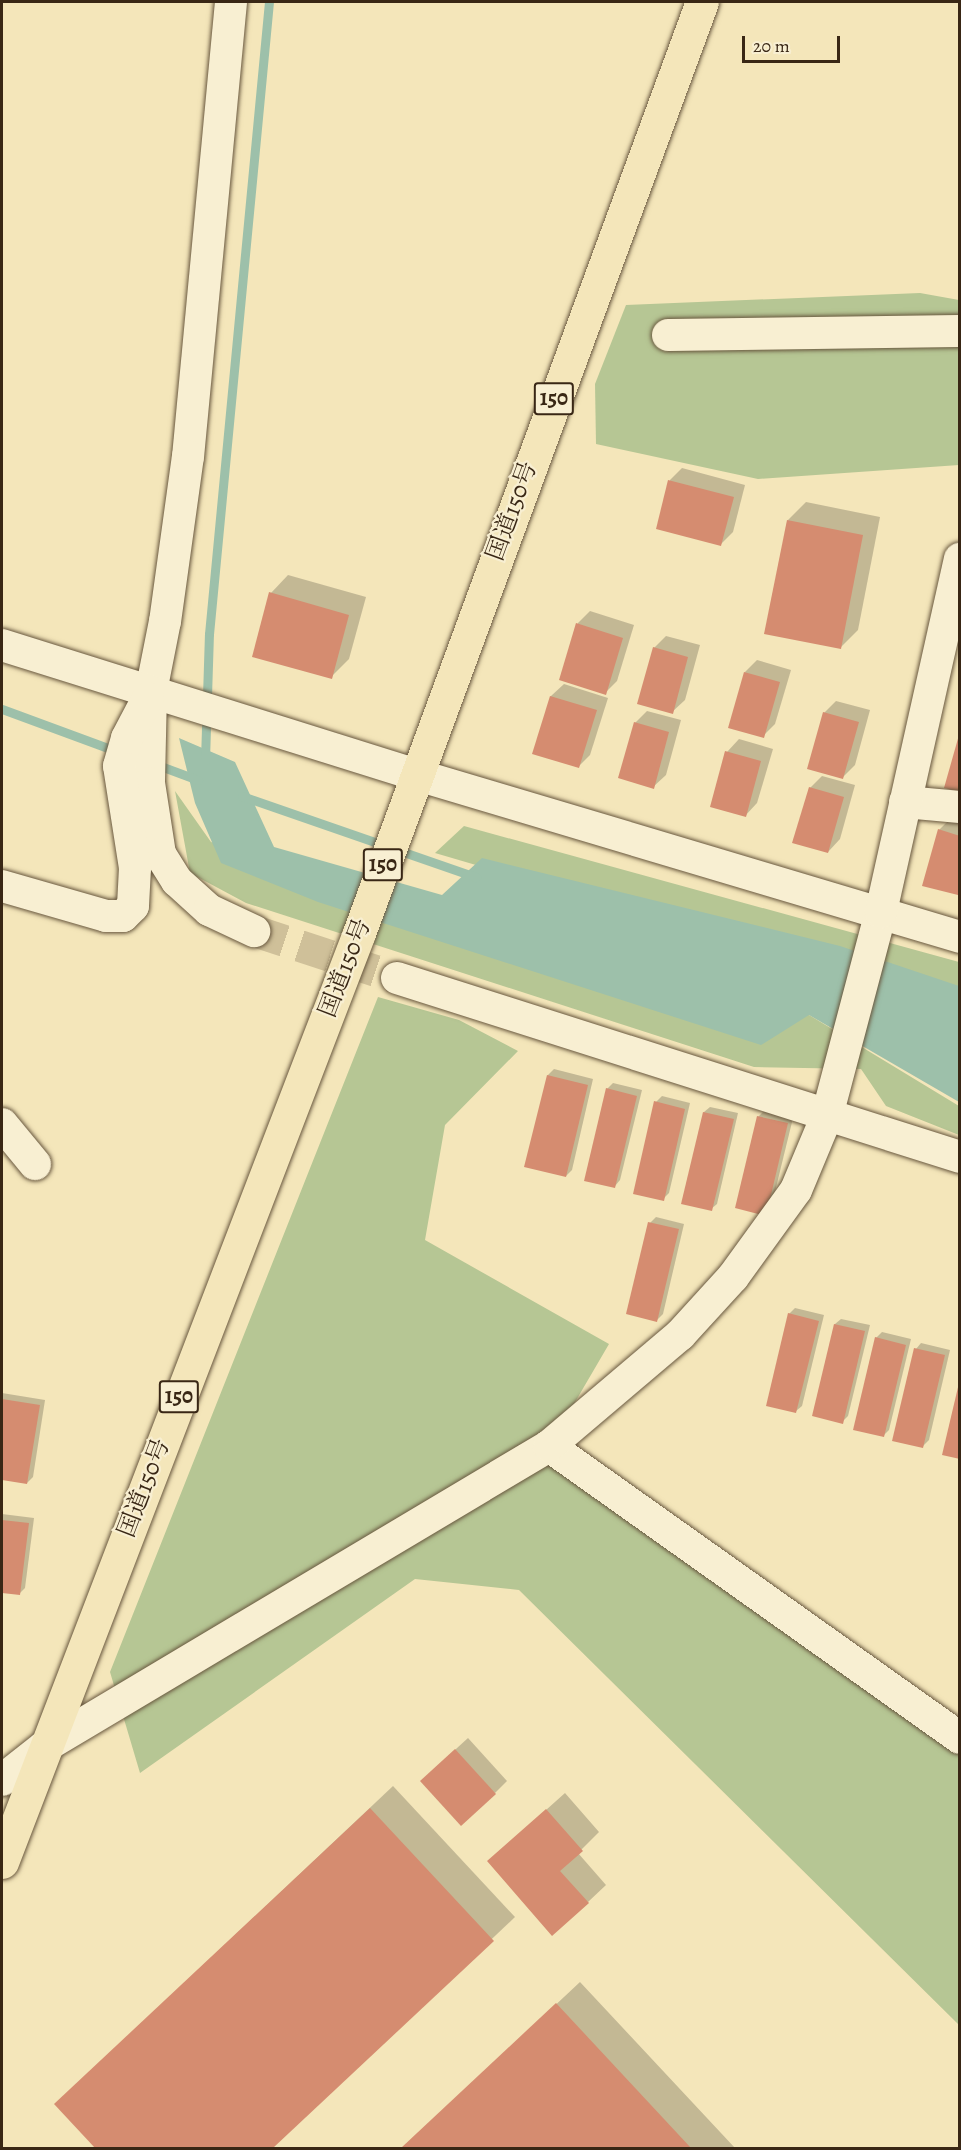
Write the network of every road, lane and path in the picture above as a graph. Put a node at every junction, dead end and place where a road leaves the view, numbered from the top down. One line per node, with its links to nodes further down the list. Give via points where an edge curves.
1 (231, 2): 7 (street, via 188,456 165,621)
2 (702, 2): 8 (highway, 国道150号 / 150)
3 (960, 331): 4 (street)
4 (668, 335)
5 (958, 578): 9 (street)
6 (2, 645): 7 (street)
7 (160, 694): 8 (street, via 230,714); 11 (street, via 127,738 118,766 135,868 133,906 123,916 106,916); 13 (street, via 149,783 160,854 177,881 208,910)
8 (411, 785): 12 (street); 22 (highway, 国道150号 / 150, via 359,933)
9 (905, 802): 10 (street); 12 (street)
10 (960, 807)
11 (2, 886)
12 (877, 924): 14 (street); 16 (street)
13 (254, 931)
14 (960, 937)
15 (397, 978): 16 (street)
16 (827, 1116): 18 (street); 20 (street, via 796,1190 733,1277 680,1335)
17 (2, 1124): 19 (street)
18 (960, 1157)
19 (35, 1164)
20 (549, 1446): 21 (street); 22 (street)
21 (960, 1738)
22 (44, 1747): 23 (street); 24 (highway, 国道150号 / 150)
23 (2, 1780)
24 (2, 1862)

